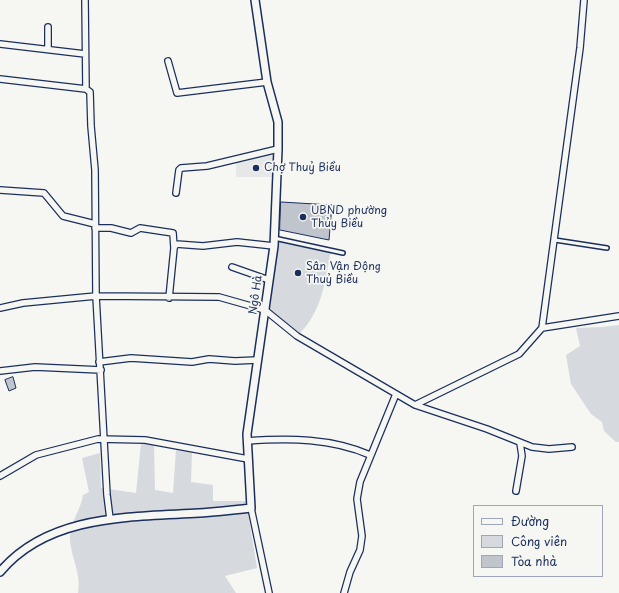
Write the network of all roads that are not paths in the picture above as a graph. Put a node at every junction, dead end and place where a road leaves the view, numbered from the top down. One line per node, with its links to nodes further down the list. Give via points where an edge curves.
1 (85, 0): 7 (street)
2 (255, 0): 10 (street, Ngô Hà)
3 (584, 0): 17 (street)
4 (48, 27): 6 (street)
5 (0, 44): 6 (street)
6 (48, 50): 7 (street)
7 (85, 54): 11 (street)
8 (168, 61): 10 (street, via 178,93)
9 (0, 79): 11 (street)
10 (267, 82): 12 (street, Ngô Hà, via 278,122)
11 (86, 89): 15 (street, via 90,92)
12 (278, 149): 14 (street, via 207,166 181,168); 16 (street, Ngô Hà)
13 (0, 190): 15 (street, via 44,193 63,216)
14 (176, 192)
15 (95, 226): 19 (street, via 131,233 140,228 173,234); 24 (street)
16 (274, 238): 18 (street, Ngô Hà); 21 (lane)
17 (555, 240): 20 (lane); 29 (street)
18 (274, 246): 19 (street, via 237,242 202,246 179,244); 23 (street, Ngô Hà)
19 (174, 248): 25 (street)
20 (607, 248)
21 (343, 253)
22 (232, 267): 23 (street)
23 (269, 280): 27 (street, Ngô Hà)
24 (96, 296): 25 (street); 26 (street, via 23,303); 31 (street)
25 (169, 298): 27 (street, via 220,298)
26 (0, 308)
27 (265, 310): 30 (street, Ngô Hà); 34 (street, via 296,336)
28 (619, 316): 29 (street)
29 (542, 328): 35 (street, via 519,354)
30 (257, 360): 31 (street, via 209,359 192,362 137,358); 37 (street, Ngô Hà)
31 (99, 362): 32 (street)
32 (101, 370): 33 (street, via 35,367); 36 (street)
33 (0, 371)
34 (396, 394): 35 (street); 40 (street)
35 (415, 405): 38 (street)
36 (105, 438): 41 (street, via 145,440); 42 (street, via 36,455); 45 (street)
37 (247, 441): 40 (street, via 319,441); 41 (street, Ngô Hà)
38 (520, 443): 39 (street, via 541,448); 43 (street, via 522,456)
39 (572, 447)
40 (370, 455): 48 (street, via 357,499 362,536 360,550)
41 (248, 458): 44 (street, Ngô Hà)
42 (0, 476)
43 (516, 491)
44 (251, 508): 45 (street); 47 (street, Ngô Hà)
45 (110, 519): 46 (street, via 79,525 36,542 14,557)
46 (0, 572)
47 (269, 593)
48 (344, 593)

